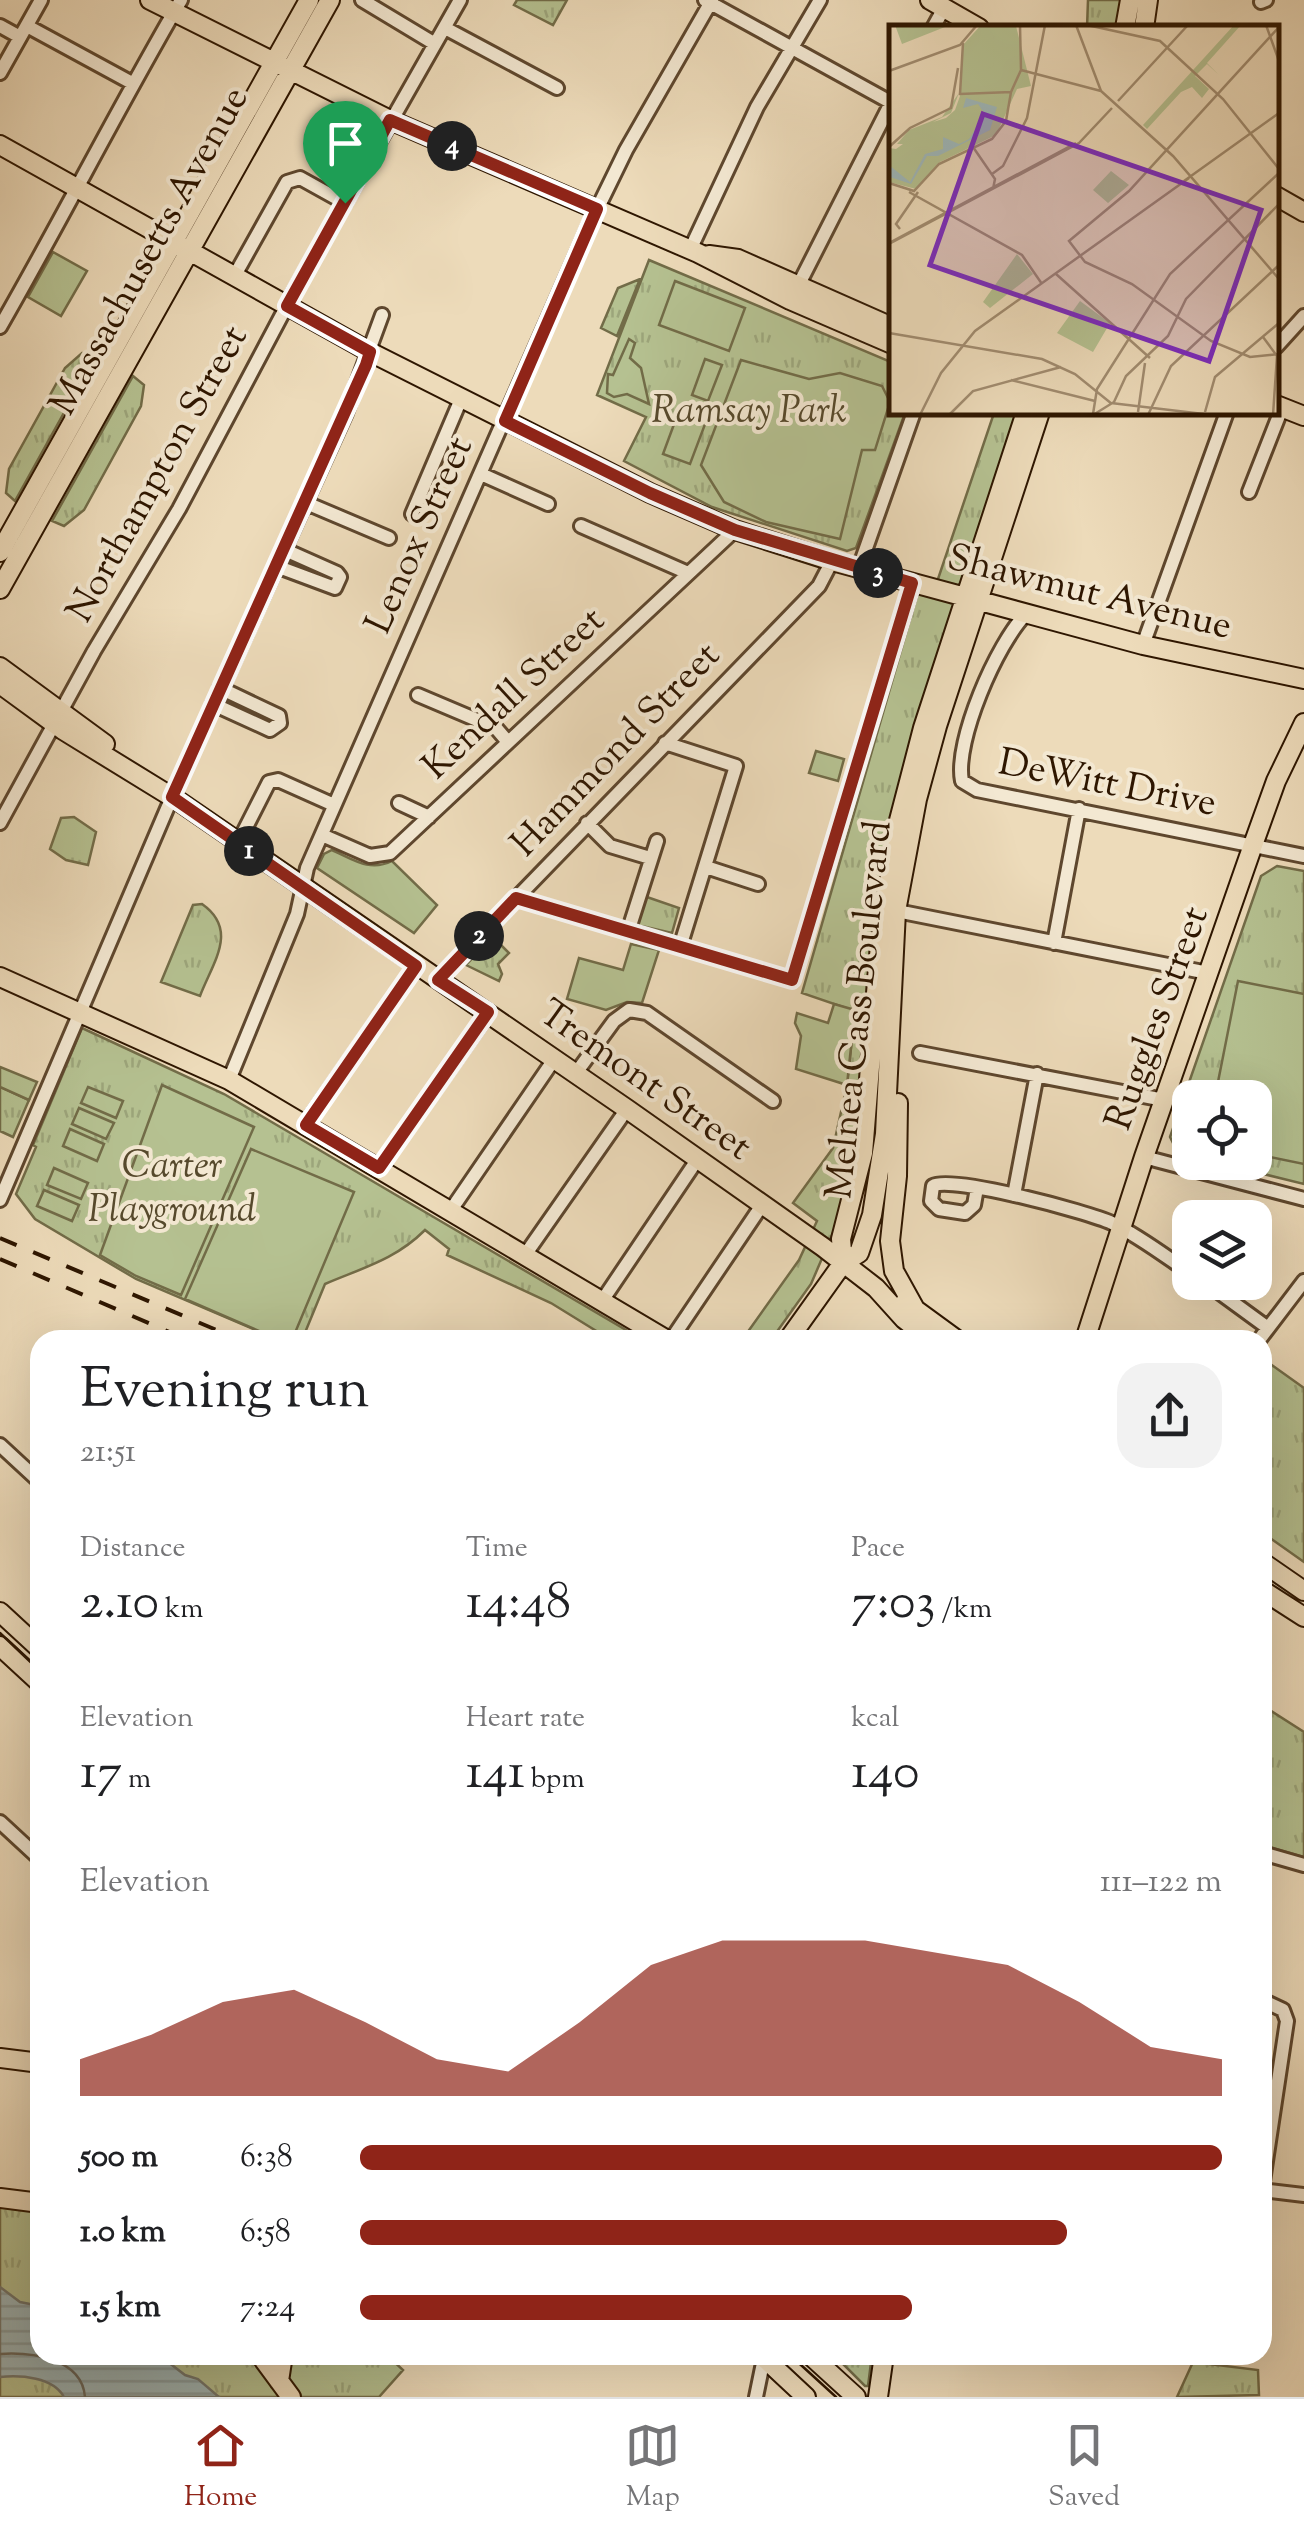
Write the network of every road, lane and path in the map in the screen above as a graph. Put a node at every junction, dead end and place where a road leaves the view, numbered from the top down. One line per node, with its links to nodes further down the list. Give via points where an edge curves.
1 (41, 0): 19 (street)
2 (150, 0): 12 (main road)
3 (309, 0): 22 (main road, Massachusetts Avenue)
4 (330, 0): 22 (main road, Massachusetts Avenue)
5 (362, 0): 13 (street)
6 (460, 0): 18 (street, Northampton Street)
7 (820, 0): 21 (street)
8 (1130, 0): 15 (main road)
9 (1148, 0): 16 (main road)
10 (709, 1): 21 (street); 33 (street, Lenox Street)
11 (937, 4): 14 (main road)
12 (177, 6): 22 (main road); 24 (street)
13 (384, 6): 20 (street)
14 (974, 25)
15 (1126, 25)
16 (1144, 25)
17 (0, 26): 19 (street)
18 (445, 28): 20 (street, Northampton Street); 25 (street)
19 (24, 32): 23 (street); 24 (street)
20 (435, 44): 28 (street, Northampton Street)
21 (792, 48): 26 (street); 36 (street, via 733,153)
22 (281, 67): 28 (main road); 35 (main road, Massachusetts Avenue)
23 (0, 73)
24 (132, 83): 30 (street)
25 (558, 88)
26 (889, 101)
27 (889, 106): 38 (street)
28 (390, 120): 32 (street, Northampton Street); 33 (main road)
29 (0, 146): 30 (main road, Shawmut Avenue)
30 (74, 188): 35 (main road, Shawmut Avenue); 43 (street)
31 (1279, 198): 34 (main road)
32 (345, 203): 37 (street, via 300,178 286,182); 39 (street, Northampton Street)
33 (597, 209): 36 (main road); 55 (street, Lenox Street)
34 (1304, 212)
35 (181, 246): 37 (main road, Shawmut Avenue); 65 (main road, Massachusetts Avenue); 71 (main road, Massachusetts Avenue)
36 (694, 251): 38 (main road, via 738,260)
37 (235, 274): 39 (main road, Shawmut Avenue)
38 (795, 292): 42 (main road); 44 (main road)
39 (287, 306): 46 (main road, Shawmut Avenue); 81 (street, Northampton Street)
40 (382, 315): 46 (street)
41 (1304, 316): 45 (street)
42 (889, 325)
43 (0, 327)
44 (889, 342)
45 (1279, 343)
46 (370, 352): 47 (main road, Shawmut Avenue); 58 (street)
47 (461, 399): 55 (main road, Shawmut Avenue); 60 (street)
48 (1280, 407): 54 (main road)
49 (913, 415): 68 (street)
50 (1025, 415): 72 (main road, Melnea Cass Boulevard)
51 (1039, 415): 72 (main road, Melnea Cass Boulevard)
52 (1227, 415): 74 (street)
53 (1277, 415): 57 (street)
54 (1304, 416)
55 (505, 421): 56 (street, Lenox Street); 62 (main road, Shawmut Avenue)
56 (481, 474): 59 (street); 87 (street, Lenox Street)
57 (1249, 492)
58 (304, 502): 63 (street); 64 (street)
59 (548, 504)
60 (412, 514)
61 (581, 526): 69 (street)
62 (735, 530): 66 (main road, Shawmut Avenue); 69 (street, Kendall Street)
63 (388, 538)
64 (283, 549): 67 (street); 67 (street, via 340,577 335,588)
65 (0, 552)
66 (832, 560): 68 (main road, Shawmut Avenue); 84 (street, Hammond Street, via 819,586)
67 (276, 566): 78 (street)
68 (859, 568): 70 (main road, Shawmut Avenue)
69 (688, 573): 83 (street, Kendall Street)
70 (912, 583): 72 (main road, Shawmut Avenue); 105 (street, via 792,980)
71 (0, 589)
72 (972, 599): 73 (main road, Shawmut Avenue); 102 (main road, Melnea Cass Boulevard, via 908,780)
73 (1026, 614): 74 (main road, Shawmut Avenue); 88 (street, DeWitt Drive, via 1007,634 990,670 967,734 962,782)
74 (1142, 645): 76 (main road, Shawmut Avenue)
75 (0, 667): 81 (main road, Tremont Street)
76 (1304, 679)
77 (0, 684): 81 (main road, Tremont Street)
78 (220, 688): 80 (street); 80 (street, via 280,716 280,723 270,730)
79 (418, 695): 83 (street, via 496,728)
80 (214, 704): 85 (street)
81 (58, 717): 85 (main road, Tremont Street); 90 (street, Northampton Street)
82 (1304, 723): 95 (main road, Ruggles Street)
83 (508, 742): 89 (street, Kendall Street)
84 (665, 743): 91 (street, Hammond Street); 98 (street, via 736,766)
85 (172, 797): 94 (main road, Tremont Street); 111 (street)
86 (399, 804): 89 (street)
87 (334, 805): 92 (street, Lenox Street); 94 (street, via 269,782)
88 (1080, 809): 95 (street, DeWitt Drive); 104 (street)
89 (429, 816): 92 (street, Kendall Street, via 378,857)
90 (0, 822)
91 (587, 824): 97 (street, via 610,846); 101 (street, Hammond Street)
92 (322, 834): 100 (street, Lenox Street)
93 (657, 840): 97 (street)
94 (238, 843): 100 (main road, Tremont Street)
95 (1253, 845): 96 (street, DeWitt Drive); 107 (main road, Ruggles Street)
96 (1304, 856)
97 (650, 858): 103 (street)
98 (706, 868): 99 (street); 105 (street)
99 (758, 884)
100 (303, 889): 106 (main road, Tremont Street); 117 (street, Lenox Street)
101 (516, 898): 103 (street); 109 (street, Hammond Street)
102 (890, 910): 104 (street); 110 (main road, Melnea Cass Boulevard); 134 (main road, Melnea Cass Boulevard, via 863,1153 842,1239)
103 (628, 932): 105 (street)
104 (1054, 942): 107 (street)
105 (680, 947)
106 (416, 966): 109 (main road, Tremont Street); 121 (street)
107 (1208, 973): 118 (main road, Ruggles Street)
108 (0, 977): 111 (main road)
109 (438, 980): 112 (main road, Tremont Street)
110 (892, 996): 134 (main road, Melnea Cass Boulevard, via 880,1176 858,1252); 139 (main road, via 898,1132 891,1256)
111 (80, 1012): 117 (main road); 128 (street)
112 (488, 1012): 114 (main road, Tremont Street); 124 (street)
113 (920, 1052): 116 (street)
114 (556, 1058): 115 (main road, Tremont Street); 130 (street)
115 (576, 1073): 119 (street, via 630,1010 647,1013); 120 (main road, Tremont Street)
116 (1037, 1074): 118 (street); 126 (street)
117 (229, 1080): 121 (main road)
118 (1164, 1100): 122 (main road, Ruggles Street)
119 (773, 1101)
120 (626, 1108): 123 (main road, Tremont Street); 132 (street)
121 (306, 1125): 124 (main road)
122 (1144, 1157): 127 (street); 131 (main road, Ruggles Street)
123 (697, 1160): 129 (main road, Tremont Street); 137 (street)
124 (379, 1168): 130 (main road)
125 (978, 1188): 126 (street)
126 (1014, 1194): 131 (street)
127 (1304, 1199)
128 (0, 1200)
129 (762, 1205): 134 (main road, Tremont Street); 141 (street)
130 (451, 1210): 132 (main road)
131 (1121, 1228): 133 (street); 145 (main road, Ruggles Street)
132 (525, 1255): 137 (main road)
133 (1172, 1261)
134 (843, 1263): 136 (main road, Tremont Street); 142 (main road, Melnea Cass Boulevard)
135 (1304, 1281): 147 (street)
136 (876, 1288): 139 (main road, Tremont Street); 143 (main road, Tremont Street)
137 (602, 1300): 140 (main road)
138 (1225, 1300): 146 (street)
139 (914, 1307): 144 (main road, Tremont Street)
140 (652, 1330)
141 (676, 1330)
142 (795, 1330)
143 (918, 1330)
144 (944, 1330)
145 (1093, 1330)
146 (1259, 1330)
147 (1266, 1330)
148 (0, 1445): 149 (street)
149 (30, 1473)
150 (1272, 1569): 151 (main road)
151 (1304, 1592)
152 (1272, 1596): 154 (main road)
153 (0, 1612): 155 (main road)
154 (1304, 1617)
155 (30, 1640)
156 (0, 1646): 157 (main road)
157 (30, 1674)
158 (0, 1822): 159 (street)
159 (30, 1850)
160 (1272, 1856): 161 (street)
161 (1304, 1865)
162 (1272, 2005): 165 (street, via 1287,2021)
163 (0, 2058): 164 (main road)
164 (30, 2062)
165 (1272, 2122)
166 (1272, 2190): 167 (street)
167 (1304, 2195)
168 (0, 2198): 169 (main road)
169 (30, 2202)
170 (267, 2365): 176 (main road)
171 (281, 2365): 176 (main road)
172 (761, 2365): 178 (street)
173 (772, 2365): 179 (main road)
174 (821, 2365): 180 (main road)
175 (883, 2365): 181 (main road)
176 (279, 2381): 177 (main road)
177 (291, 2397)
178 (756, 2397)
179 (806, 2397)
180 (856, 2397)
181 (878, 2397)

